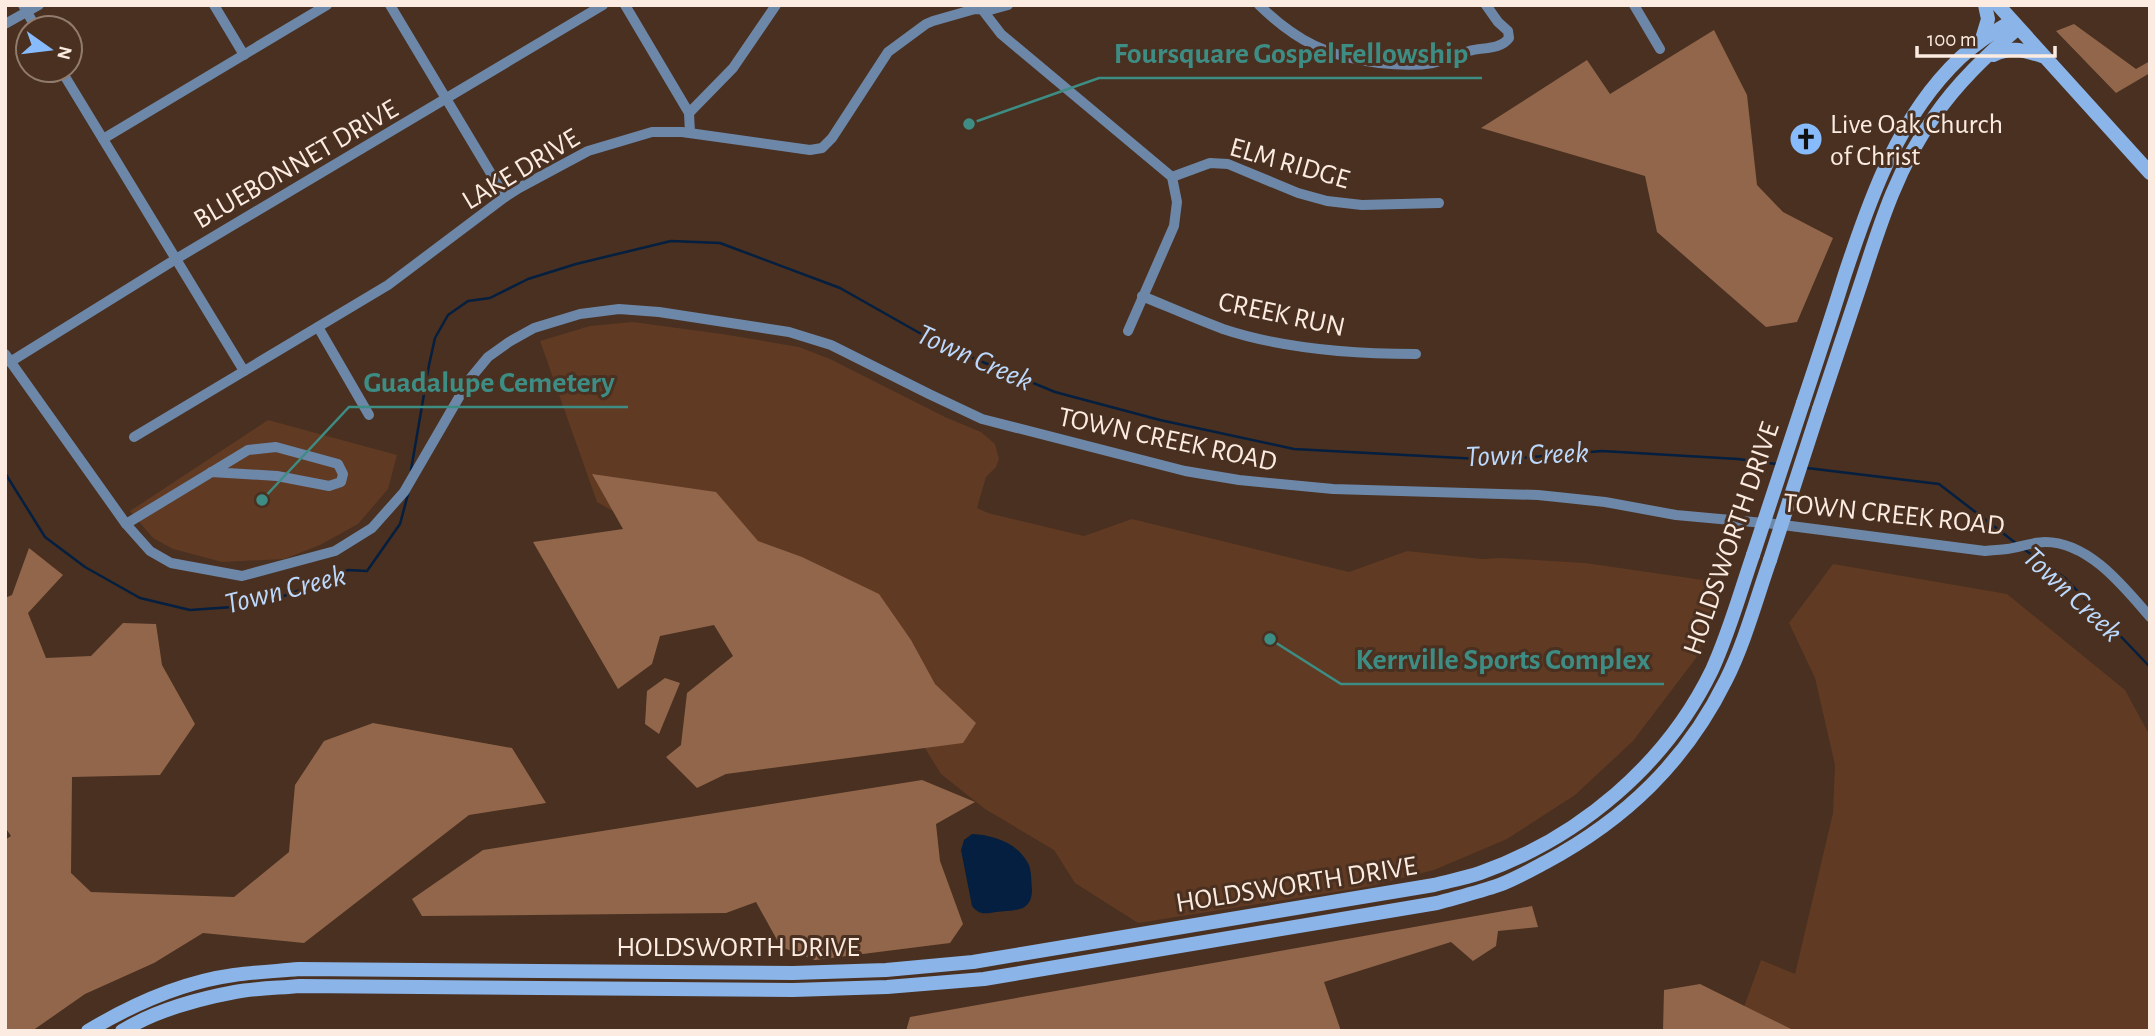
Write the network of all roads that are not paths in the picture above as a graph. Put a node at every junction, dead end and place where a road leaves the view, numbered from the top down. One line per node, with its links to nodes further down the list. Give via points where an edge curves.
1 (39, 5): 15 (street)
2 (214, 5): 20 (street)
3 (327, 5): 20 (street)
4 (390, 5): 24 (street)
5 (603, 5): 24 (street, BLUEBONNET DRIVE)
6 (625, 5): 25 (street)
7 (776, 5): 25 (street, via 733,68)
8 (1009, 5): 14 (street, LAKE DRIVE)
9 (1259, 5): 10 (street, via 1283,27 1343,58 1395,65 1435,62 1503,44 1508,31)
10 (1486, 5)
11 (1634, 5): 19 (street)
12 (1985, 5): 18 (main road, via 1988,19)
13 (1998, 5): 17 (main road)
14 (981, 8): 26 (street, LAKE DRIVE, via 926,24 888,52 822,148); 29 (street, via 1001,34)
15 (25, 9): 16 (street)
16 (5, 24)
17 (2015, 24): 18 (main road, HOLDSWORTH DRIVE); 21 (main road); 22 (main road, HOLDSWORTH DRIVE)
18 (1982, 39): 32 (main road, HOLDSWORTH DRIVE, via 1920,106 1884,166)
19 (1660, 49)
20 (244, 55): 27 (street)
21 (2042, 55): 22 (main road, via 2013,48); 28 (main road)
22 (1982, 60): 33 (main road, HOLDSWORTH DRIVE, via 1923,133)
23 (70, 84): 27 (street)
24 (447, 100): 30 (street); 34 (street, BLUEBONNET DRIVE)
25 (689, 113): 26 (street)
26 (690, 133): 30 (street, LAKE DRIVE, via 652,132 598,147)
27 (103, 139): 34 (street)
28 (2150, 173)
29 (1172, 177): 31 (street, ELM RIDGE, via 1210,163 1228,164 1327,201 1362,205); 35 (street, via 1177,202 1174,226)
30 (505, 197): 36 (street, LAKE DRIVE, via 388,285)
31 (1439, 202)
32 (1866, 209): 33 (street); 46 (main road, HOLDSWORTH DRIVE, bridge, via 1726,638 1711,672 1671,736 1612,799 1528,852 1434,886)
33 (1883, 215): 47 (main road, HOLDSWORTH DRIVE, bridge, via 1742,644 1685,747 1623,812 1579,844 1500,885 1437,902)
34 (176, 259): 39 (street, BLUEBONNET DRIVE); 40 (street)
35 (1142, 296): 37 (street); 38 (street, CREEK RUN, via 1220,328 1297,346)
36 (318, 327): 40 (street, LAKE DRIVE); 41 (street)
37 (1128, 331)
38 (1416, 354)
39 (8, 358): 44 (street, TOWN CREEK ROAD)
40 (244, 371): 42 (street, LAKE DRIVE)
41 (369, 415)
42 (134, 437)
43 (211, 472): 43 (street, via 248,450 268,446 338,464 343,477 329,486 277,476); 44 (street)
44 (126, 524): 45 (street, TOWN CREEK ROAD, via 150,551 171,563 242,576 335,551 372,528 404,492 469,380 488,357 534,328 580,314 619,309 789,332 831,345 982,419 1185,471 1239,480 1333,489 1538,495 1985,551 2043,542 2063,544 2081,551)
45 (2150, 617)
46 (1070, 946): 47 (main road); 48 (main road, HOLDSWORTH DRIVE, via 886,970)
47 (1074, 963): 49 (main road, HOLDSWORTH DRIVE, via 984,979 887,987)
48 (502, 971): 49 (main road); 50 (main road, HOLDSWORTH DRIVE, via 299,969 233,975 124,1009)
49 (502, 988): 51 (main road, HOLDSWORTH DRIVE, via 300,986 236,992 185,1004)
50 (88, 1031)
51 (122, 1031)

